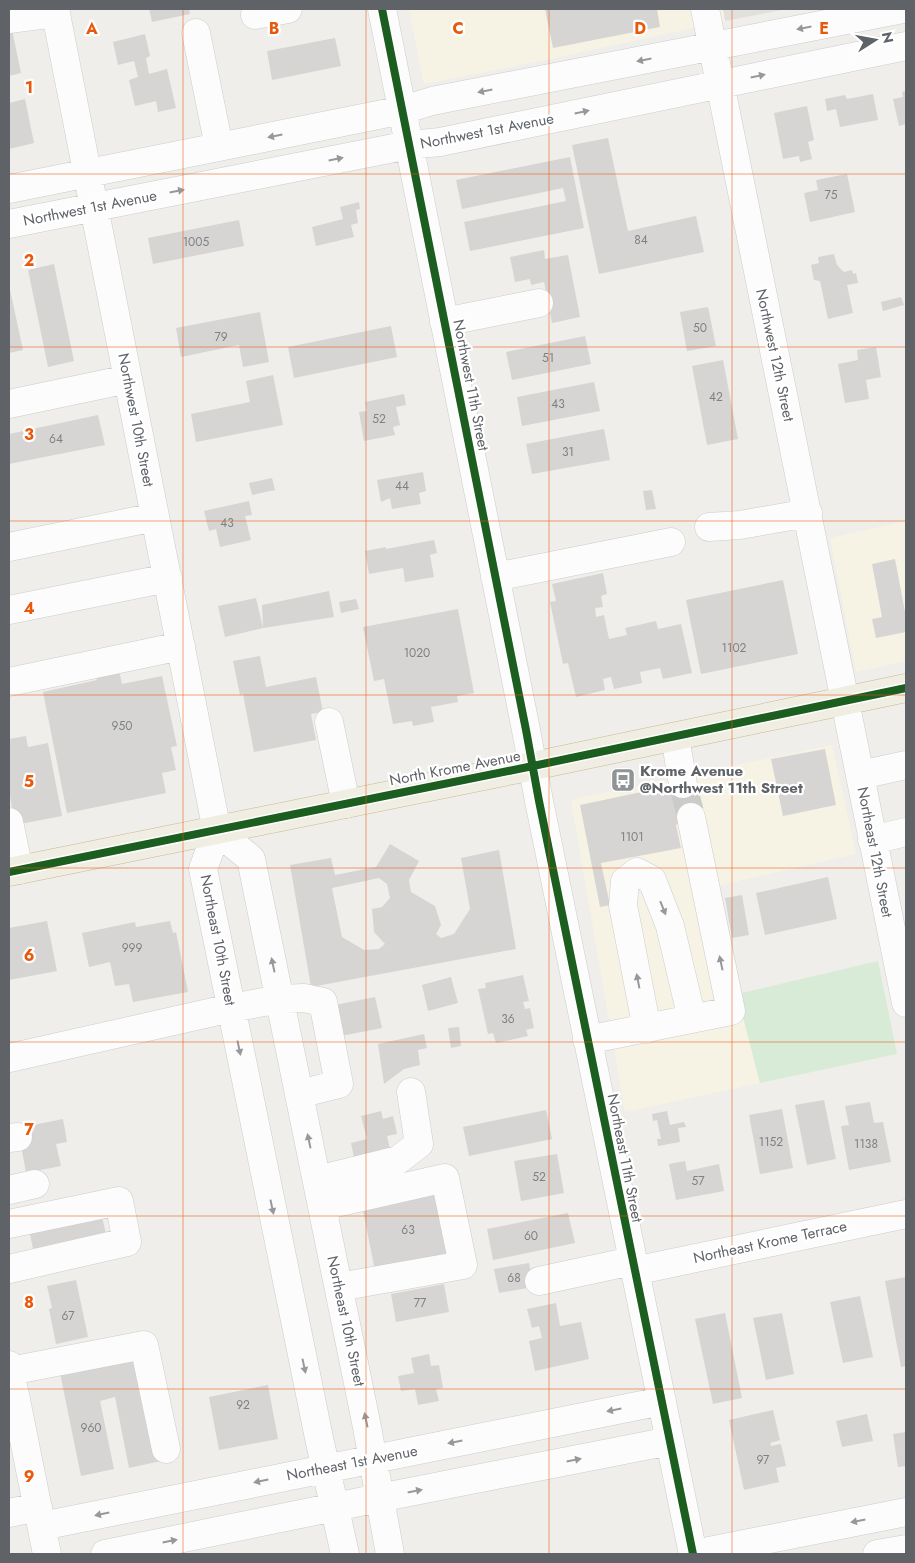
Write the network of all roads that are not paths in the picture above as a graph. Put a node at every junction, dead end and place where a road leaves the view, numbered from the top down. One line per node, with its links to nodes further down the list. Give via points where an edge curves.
1 (288, 9): 6 (street)
2 (382, 9): 12 (street, Northwest 11th Street)
3 (705, 9): 9 (street, Northwest 12th Street)
4 (903, 9): 9 (street, one-way to 9)
5 (56, 11): 7 (street); 15 (street, Northwest 10th Street)
6 (255, 15)
7 (9, 19)
8 (196, 33): 14 (street)
9 (712, 46): 11 (street, Northwest 12th Street); 12 (street, one-way to 12, via 432,101)
10 (906, 46): 11 (street, Northwest 1st Avenue, one-way to 10)
11 (720, 84): 13 (street, Northwest 1st Avenue, one-way to 11, via 440,142); 23 (street, Northwest 12th Street)
12 (403, 110): 13 (street, Northwest 11th Street); 14 (street, one-way to 14)
13 (409, 145): 17 (street, Northwest 1st Avenue, one-way to 13); 20 (street, Northwest 11th Street)
14 (219, 147): 15 (street)
15 (87, 173): 16 (street); 17 (street, Northwest 10th Street)
16 (9, 189)
17 (94, 207): 18 (street, Northwest 1st Avenue); 21 (street, Northwest 10th Street)
18 (9, 224)
19 (539, 303): 20 (street)
20 (444, 322): 29 (street, Northwest 11th Street)
21 (128, 378): 22 (street); 24 (street, Northwest 10th Street)
22 (9, 404)
23 (808, 513): 25 (street); 34 (street, Northwest 12th Street)
24 (155, 517): 27 (street); 28 (street, Northwest 10th Street)
25 (709, 527)
26 (671, 542): 29 (street)
27 (9, 547)
28 (168, 578): 30 (street); 31 (street, Northwest 10th Street)
29 (495, 578): 38 (street, Northwest 11th Street)
30 (9, 610)
31 (181, 646): 32 (street); 44 (street, Northwest 10th Street)
32 (9, 682)
33 (906, 688): 34 (highway, North Krome Avenue)
34 (845, 701): 36 (highway, North Krome Avenue); 39 (street, Northeast 12th Street)
35 (329, 722): 41 (street)
36 (675, 737): 38 (highway, North Krome Avenue); 40 (street)
37 (906, 765): 39 (street)
38 (533, 766): 41 (highway, North Krome Avenue); 54 (street, Northeast 11th Street)
39 (860, 775): 46 (street, Northeast 12th Street)
40 (683, 784)
41 (346, 804): 44 (highway, North Krome Avenue)
42 (691, 817): 52 (street, one-way to 42, via 731,1011)
43 (9, 822): 47 (street)
44 (217, 831): 47 (highway, North Krome Avenue); 49 (street, Northeast 10th Street, one-way to 44, via 251,859); 51 (street, Northeast 10th Street, via 203,869)
45 (906, 832): 46 (street)
46 (872, 840): 48 (street, Northeast 12th Street)
47 (14, 871)
48 (902, 956): 50 (street, Northeast 12th Street)
49 (280, 999): 51 (street); 57 (street, Northeast 10th Street); 57 (street, via 304,998 323,1002 339,1084)
50 (906, 1003)
51 (231, 1008): 55 (street); 71 (street, Northeast 10th Street, one-way to 71)
52 (692, 1019): 53 (street); 53 (street, one-way to 52, via 623,905 625,881 637,872 652,880 670,926)
53 (647, 1028): 54 (street)
54 (587, 1040): 62 (street, Northeast 11th Street)
55 (9, 1058)
56 (411, 1092): 58 (street, via 419,1144 398,1160)
57 (299, 1094): 58 (street, Northeast 10th Street, one-way to 57)
58 (317, 1180): 59 (street, Northeast 10th Street)
59 (322, 1206): 65 (street, Northeast 10th Street); 65 (street, via 445,1178 463,1265)
60 (906, 1214): 62 (street, Northeast Krome Terrace)
61 (9, 1224): 63 (street, via 119,1201 127,1242)
62 (633, 1266): 64 (street, Northeast Krome Terrace); 67 (street, Northeast 11th Street)
63 (9, 1269)
64 (540, 1281)
65 (338, 1287): 70 (street, Northeast 10th Street, one-way to 65)
66 (9, 1368): 69 (street, via 144,1345); 76 (street)
67 (662, 1401): 68 (street, Northeast 11th Street); 70 (street, Northeast 1st Avenue, one-way to 70)
68 (670, 1441): 72 (street, one-way to 68); 83 (street, Northeast 11th Street)
69 (166, 1449)
70 (373, 1458): 71 (street, Northeast 1st Avenue); 72 (street, Northeast 10th Street)
71 (326, 1468): 73 (street, Northeast 10th Street); 76 (street, Northeast 1st Avenue, one-way to 76)
72 (379, 1498): 73 (street); 82 (street, Northeast 10th Street)
73 (335, 1508): 77 (street); 81 (street, Northeast 10th Street)
74 (906, 1512): 83 (street, one-way to 83)
75 (9, 1513): 76 (street, Northeast 1st Avenue)
76 (40, 1517): 79 (street)
77 (207, 1544): 80 (street, one-way to 77)
78 (906, 1549): 84 (street)
79 (48, 1554)
80 (105, 1554)
81 (345, 1554)
82 (390, 1554)
83 (694, 1554)
84 (877, 1554)

